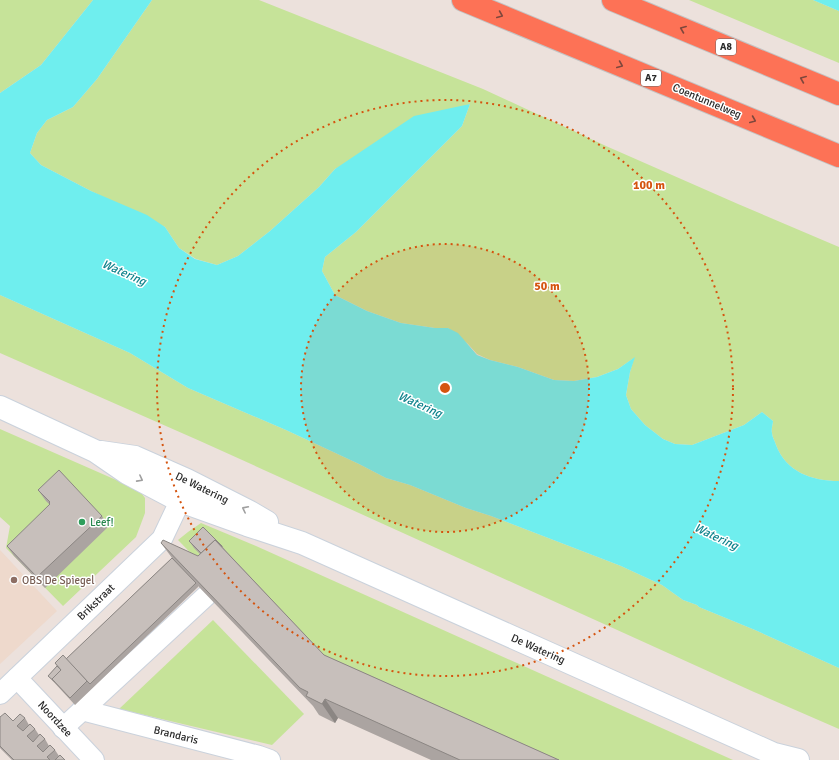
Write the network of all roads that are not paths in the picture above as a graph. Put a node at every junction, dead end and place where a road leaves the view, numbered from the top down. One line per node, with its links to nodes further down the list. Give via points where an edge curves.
1 (464, 0): 4 (highway, Coentunnelweg / A7, one-way to 4)
2 (613, 0): 3 (highway, A8, one-way to 2)
3 (839, 94)
4 (839, 156)
5 (0, 407): 6 (main road, De Watering)
6 (95, 451): 7 (main road, De Watering, via 135,457); 8 (main road, De Watering, one-way to 8, via 127,473)
7 (186, 480): 8 (street, Brikstraat); 9 (main road, De Watering, one-way to 7, via 250,512)
8 (180, 501): 9 (main road, De Watering); 11 (street, Brikstraat, via 162,539)
9 (302, 543): 15 (main road, De Watering)
10 (206, 596): 13 (street)
11 (17, 678): 12 (street, Brikstraat); 14 (street, Noordzee)
12 (0, 694)
13 (82, 710): 14 (street); 17 (street, Brandaris)
14 (63, 728): 16 (street, Noordzee)
15 (777, 757): 18 (main road, De Watering)
16 (94, 760)
17 (270, 760)
18 (798, 760)

